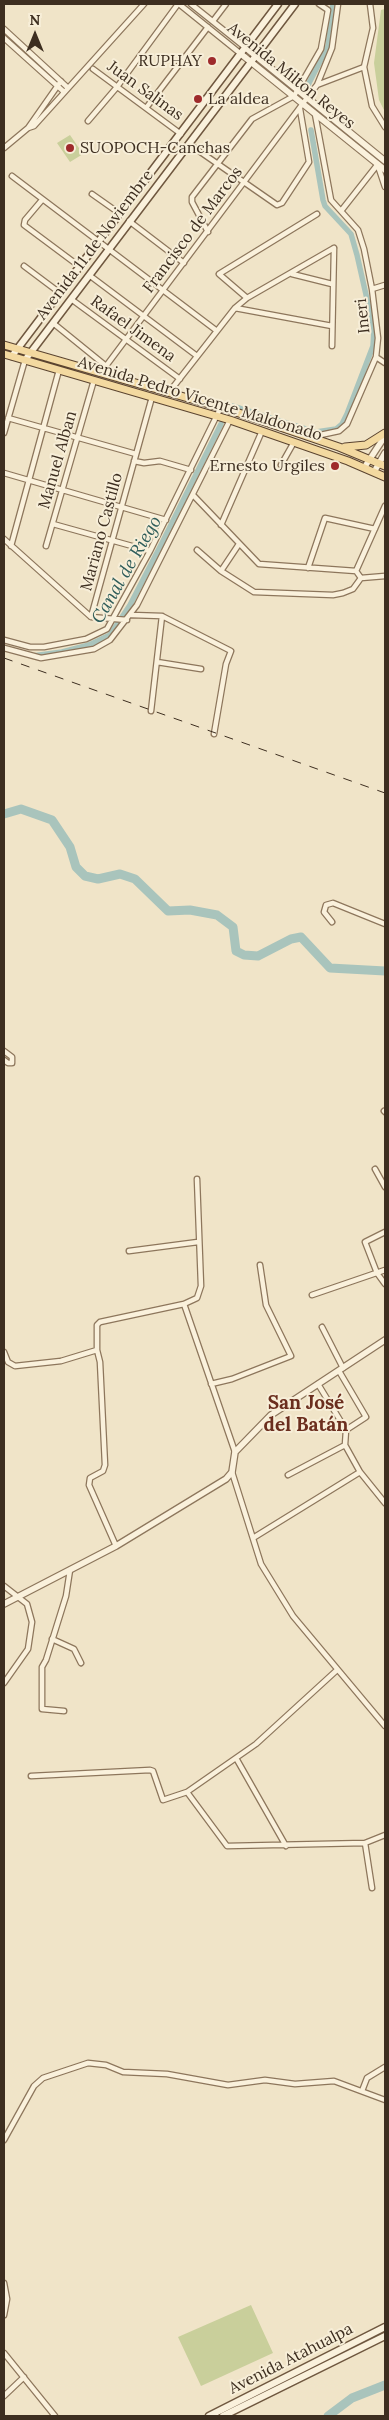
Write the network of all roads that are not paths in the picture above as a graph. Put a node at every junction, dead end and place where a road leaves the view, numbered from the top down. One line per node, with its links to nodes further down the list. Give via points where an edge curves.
1 (144, 4): 24 (street)
2 (178, 4): 13 (street, Avenida Milton Reyes); 25 (street)
3 (191, 4): 12 (street, Avenida Milton Reyes)
4 (226, 4): 12 (street)
5 (278, 4): 16 (main road, Avenida 11 de Noviembre)
6 (295, 4): 17 (main road, Avenida 11 de Noviembre)
7 (319, 4): 11 (street)
8 (329, 4): 11 (street)
9 (338, 4): 23 (street, via 332,48)
10 (370, 4): 19 (street, via 373,28)
11 (328, 10): 26 (street, via 321,48)
12 (213, 21): 16 (street, Avenida Milton Reyes)
13 (208, 27): 16 (street, Avenida Milton Reyes); 31 (street)
14 (4, 29): 21 (street)
15 (4, 38): 22 (street)
16 (244, 51): 17 (street, Avenida Milton Reyes); 18 (street, Avenida Milton Reyes); 36 (main road, Avenida 11 de Noviembre)
17 (256, 56): 18 (main road, Avenida 11 de Noviembre); 26 (street, Avenida Milton Reyes)
18 (251, 62): 28 (street, Avenida Milton Reyes); 37 (main road, Avenida 11 de Noviembre)
19 (364, 67): 23 (street); 34 (street, via 372,106)
20 (93, 70): 25 (street, Juan Salinas)
21 (61, 81): 22 (street); 24 (street)
22 (57, 86): 27 (street); 35 (street)
23 (317, 86): 29 (street, Francisco de Marcos)
24 (67, 87): 27 (street)
25 (117, 87): 31 (street, Juan Salinas); 33 (street)
26 (298, 89): 28 (street); 29 (street, Avenida Milton Reyes)
27 (63, 91): 35 (street, via 34,126)
28 (294, 96): 30 (street, Avenida Milton Reyes); 40 (street, via 252,119)
29 (308, 96): 30 (street, Francisco de Marcos); 39 (street, Avenida Milton Reyes)
30 (302, 107): 32 (street, Avenida Milton Reyes); 44 (street, Francisco de Marcos); 44 (street, Juan Salinas, via 309,162 282,203 277,205)
31 (146, 108): 36 (street, Juan Salinas)
32 (315, 112): 41 (street, Avenida Milton Reyes); 48 (street, Ineri, via 329,195)
33 (88, 122)
34 (385, 127)
35 (28, 128): 38 (street)
36 (181, 134): 49 (main road, Avenida 11 de Noviembre)
37 (189, 144): 40 (street, Juan Salinas); 51 (main road, Avenida 11 de Noviembre)
38 (4, 148)
39 (385, 161)
40 (217, 163): 44 (street, Juan Salinas); 52 (street, via 192,197)
41 (378, 164): 42 (street, Avenida Milton Reyes); 45 (street); 48 (street)
42 (385, 170)
43 (12, 176): 47 (street)
44 (244, 184): 52 (street, Francisco de Marcos)
45 (385, 187)
46 (92, 194): 49 (street)
47 (42, 200): 53 (street); 57 (street, via 24,225)
48 (341, 211): 63 (street, Ineri, via 358,230)
49 (119, 214): 53 (main road, Avenida 11 de Noviembre)
50 (317, 214): 65 (street, via 219,274)
51 (129, 221): 54 (main road, Avenida 11 de Noviembre); 55 (street)
52 (208, 232): 55 (street, Francisco de Marcos)
53 (98, 242): 54 (street); 57 (main road, Avenida 11 de Noviembre)
54 (108, 249): 59 (main road, Avenida 11 de Noviembre); 62 (street)
55 (184, 263): 62 (street, Francisco de Marcos)
56 (24, 266): 64 (street)
57 (79, 266): 64 (main road, Avenida 11 de Noviembre)
58 (292, 274): 60 (street); 60 (street, via 334,248); 65 (street)
59 (89, 275): 66 (main road, Avenida 11 de Noviembre); 68 (street)
60 (332, 284): 70 (street)
61 (385, 285): 63 (street)
62 (163, 290): 68 (street, Francisco de Marcos); 71 (street)
63 (372, 290): 80 (street, Ineri, via 378,338)
64 (60, 293): 75 (main road, Avenida 11 de Noviembre)
65 (247, 298): 67 (street)
66 (71, 299): 69 (main road, Avenida 11 de Noviembre); 72 (street, Rafael Jimena)
67 (235, 308): 70 (street); 71 (street)
68 (144, 316): 72 (street, Francisco de Marcos); 79 (street)
69 (53, 323): 76 (main road, Avenida 11 de Noviembre); 83 (street)
70 (332, 326): 74 (street)
71 (217, 331): 79 (street)
72 (125, 341): 83 (street, Francisco de Marcos); 85 (street, Rafael Jimena)
73 (4, 345): 75 (main road, Avenida Pedro Vicente Maldonado)
74 (332, 346)
75 (17, 349): 76 (main road, Avenida Pedro Vicente Maldonado); 78 (main road, Avenida 11 de Noviembre)
76 (30, 353): 81 (main road, Avenida 11 de Noviembre); 83 (main road, Avenida Pedro Vicente Maldonado)
77 (4, 354): 78 (main road, Avenida Pedro Vicente Maldonado)
78 (12, 356): 81 (main road, Avenida Pedro Vicente Maldonado)
79 (197, 356): 85 (street)
80 (376, 357): 82 (street); 97 (street, Ineri, via 343,429)
81 (25, 360): 84 (main road, Avenida Pedro Vicente Maldonado); 91 (street)
82 (385, 361)
83 (106, 369): 87 (main road, Avenida Pedro Vicente Maldonado)
84 (59, 370): 86 (main road, Avenida Pedro Vicente Maldonado); 93 (street)
85 (180, 379): 87 (street)
86 (94, 380): 88 (main road, Avenida Pedro Vicente Maldonado); 98 (street, Manuel Alban)
87 (170, 391): 89 (main road, Avenida Pedro Vicente Maldonado)
88 (152, 397): 90 (main road, Avenida Pedro Vicente Maldonado); 102 (street, Mariano Castillo)
89 (221, 407): 90 (street); 97 (main road, Avenida Pedro Vicente Maldonado)
90 (216, 416): 92 (main road, Avenida Pedro Vicente Maldonado); 108 (street)
91 (8, 418): 93 (street); 95 (street)
92 (230, 420): 94 (main road, Avenida Pedro Vicente Maldonado); 114 (street)
93 (43, 428): 98 (street); 112 (street)
94 (262, 431): 99 (main road, Avenida Pedro Vicente Maldonado); 119 (street)
95 (4, 433)
96 (385, 434): 100 (main road, via 366,445); 103 (street)
97 (310, 437): 100 (main road, Avenida Pedro Vicente Maldonado)
98 (78, 438): 102 (street); 113 (street, Manuel Alban)
99 (294, 442): 106 (street); 107 (main road, Avenida Pedro Vicente Maldonado)
100 (339, 447): 103 (main road, Avenida Pedro Vicente Maldonado)
101 (385, 453): 105 (street)
102 (136, 454): 104 (street, Mariano Castillo)
103 (370, 459): 105 (main road, Avenida Pedro Vicente Maldonado); 107 (street)
104 (134, 461): 108 (street, via 160,461); 115 (street, Mariano Castillo)
105 (382, 464): 109 (street)
106 (281, 465)
107 (364, 468): 109 (main road, Avenida Pedro Vicente Maldonado)
108 (191, 470): 117 (street)
109 (374, 472): 111 (main road, Avenida Pedro Vicente Maldonado)
110 (4, 473): 112 (street)
111 (385, 477)
112 (29, 480): 113 (street); 124 (street)
113 (63, 489): 115 (street); 118 (street, Manuel Alban)
114 (193, 495): 119 (street); 135 (street)
115 (121, 506): 117 (street); 122 (street, Mariano Castillo)
116 (385, 506): 120 (street)
117 (166, 520): 127 (street)
118 (52, 524): 122 (street); 125 (street, Manuel Alban)
119 (221, 524): 123 (street)
120 (375, 529): 128 (street, via 325,518); 129 (street)
121 (4, 539): 124 (street)
122 (112, 540): 127 (street); 134 (street, Mariano Castillo)
123 (239, 544): 128 (street, via 261,565); 130 (street)
124 (11, 546): 134 (street)
125 (46, 546)
126 (197, 550): 130 (street)
127 (150, 551): 136 (street)
128 (308, 568): 129 (street)
129 (356, 571): 132 (street)
130 (221, 572): 132 (street, via 254,592 333,595 352,589)
131 (385, 576): 132 (street)
132 (361, 578)
133 (162, 616): 135 (street); 139 (street); 142 (street, via 231,651)
134 (91, 617): 136 (street)
135 (127, 618): 136 (street); 138 (street, via 110,640 94,649 41,658)
136 (115, 619): 137 (street, via 97,635 62,644 30,648)
137 (4, 640)
138 (4, 648)
139 (157, 662): 140 (street); 141 (street)
140 (201, 669)
141 (152, 712)
142 (214, 734)
143 (332, 922): 144 (street, via 324,912 326,906 333,903)
144 (385, 924)
145 (4, 1051): 146 (street, via 12,1057 12,1063)
146 (4, 1060)
147 (375, 1169): 149 (street)
148 (197, 1179): 151 (street)
149 (385, 1186)
150 (385, 1232): 155 (street, via 365,1242)
151 (198, 1242): 152 (street); 158 (street, via 201,1286 197,1298)
152 (129, 1251)
153 (260, 1265): 164 (street, via 266,1305 291,1356)
154 (385, 1270): 155 (street)
155 (378, 1273): 156 (street); 157 (street)
156 (385, 1284)
157 (312, 1295)
158 (184, 1304): 161 (street, via 100,1322 97,1325); 164 (street)
159 (322, 1326): 163 (street)
160 (385, 1340): 163 (street)
161 (98, 1350): 162 (street, via 61,1361 15,1366 8,1362); 174 (street, via 105,1465 103,1471 90,1478 89,1485)
162 (4, 1352)
163 (341, 1369): 165 (street); 166 (street, via 366,1417)
164 (211, 1384): 168 (street)
165 (318, 1384): 166 (street); 168 (street, via 271,1415)
166 (346, 1430): 167 (street)
167 (346, 1445): 170 (street); 171 (street)
168 (234, 1452): 169 (street)
169 (232, 1472): 173 (street); 174 (street, via 226,1479)
170 (360, 1472): 172 (street); 173 (street)
171 (288, 1475)
172 (385, 1503)
173 (253, 1538): 181 (street, via 261,1564 293,1616)
174 (116, 1546): 175 (street)
175 (70, 1570): 177 (street); 179 (street, via 66,1596)
176 (4, 1586): 177 (street)
177 (20, 1596): 178 (street); 182 (street, via 28,1604 31,1633 28,1649)
178 (4, 1604)
179 (52, 1639): 180 (street, via 74,1649); 183 (street, via 42,1668 42,1708)
180 (81, 1663)
181 (337, 1670): 184 (street); 185 (street, via 256,1744)
182 (4, 1683)
183 (64, 1711)
184 (385, 1726)
185 (236, 1758): 187 (street); 190 (street)
186 (31, 1776): 187 (street, via 150,1770 161,1799)
187 (187, 1792): 190 (street, via 227,1846)
188 (385, 1835): 189 (street)
189 (365, 1843): 190 (street); 191 (street)
190 (286, 1846)
191 (372, 1888)
192 (385, 2068): 193 (street, via 367,2078)
193 (362, 2091): 194 (street); 195 (street, via 334,2081 295,2084 264,2080 228,2086 166,2074 123,2072 106,2065 88,2063 43,2078 34,2086)
194 (385, 2100)
195 (4, 2140)
196 (4, 2283): 197 (street, via 7,2299)
197 (4, 2315)
198 (385, 2327): 201 (main road, Avenida Atahualpa)
199 (385, 2336): 203 (main road, Avenida Atahualpa)
200 (4, 2353): 202 (street)
201 (296, 2372): 203 (main road); 206 (main road, Avenida Atahualpa)
202 (24, 2377): 204 (street); 205 (street)
203 (300, 2379): 207 (main road, Avenida Atahualpa)
204 (4, 2396)
205 (55, 2416)
206 (209, 2416)
207 (223, 2416)

